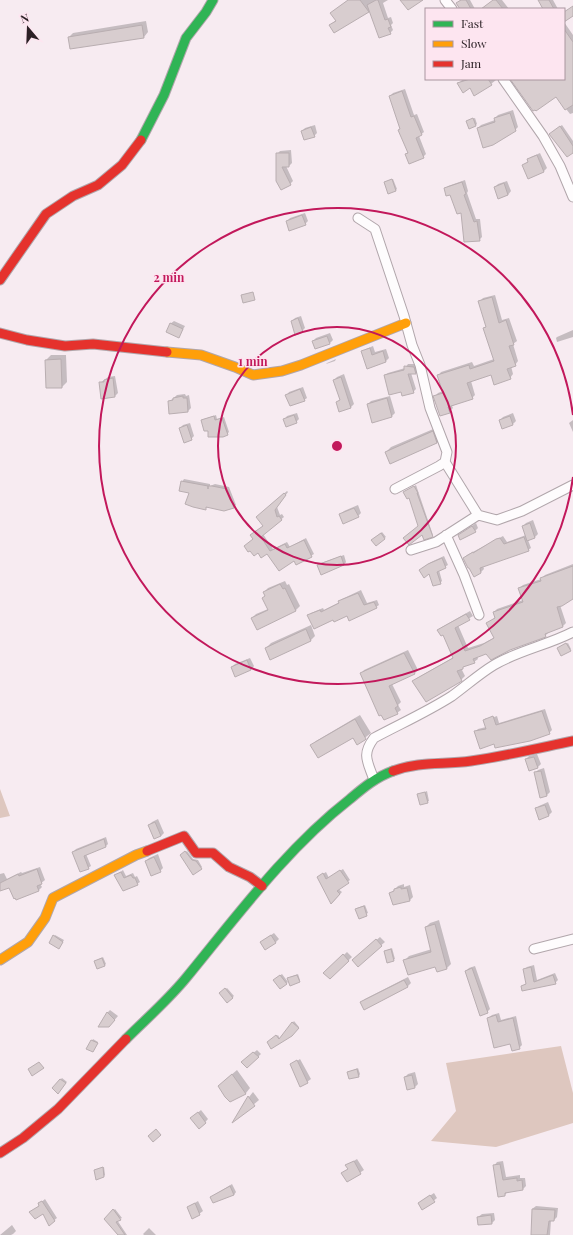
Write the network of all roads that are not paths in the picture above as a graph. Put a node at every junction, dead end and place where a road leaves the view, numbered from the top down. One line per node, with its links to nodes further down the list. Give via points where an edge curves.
1 (213, 0): 7 (street, via 186,38 164,95 144,135 127,159 98,185 73,196 46,214)
2 (445, 0): 3 (street)
3 (451, 8)
4 (504, 80): 5 (street, via 543,136 560,166)
5 (573, 197)
6 (358, 218): 8 (street, via 375,229)
7 (0, 280)
8 (406, 323): 9 (street, via 302,365 253,376 201,354 93,344 65,346); 10 (street, via 420,365 430,408 448,452)
9 (0, 333)
10 (445, 462): 12 (street); 13 (street)
11 (573, 485): 13 (street, via 522,512 497,520)
12 (394, 489)
13 (478, 515): 14 (street)
14 (446, 535): 15 (street, via 436,542); 16 (street)
15 (411, 550)
16 (479, 615)
17 (573, 632): 19 (street, via 494,665 442,702 374,738 367,746 366,754)
18 (573, 741): 19 (street, via 470,761 407,766)
19 (374, 780): 20 (street, via 304,839)
20 (262, 886): 23 (street, via 229,867 213,853 196,853 184,836 136,855 53,898 46,918 28,942); 24 (street, via 184,980 63,1104 23,1138)
21 (573, 939): 22 (street)
22 (534, 949)
23 (0, 960)
24 (0, 1153)

